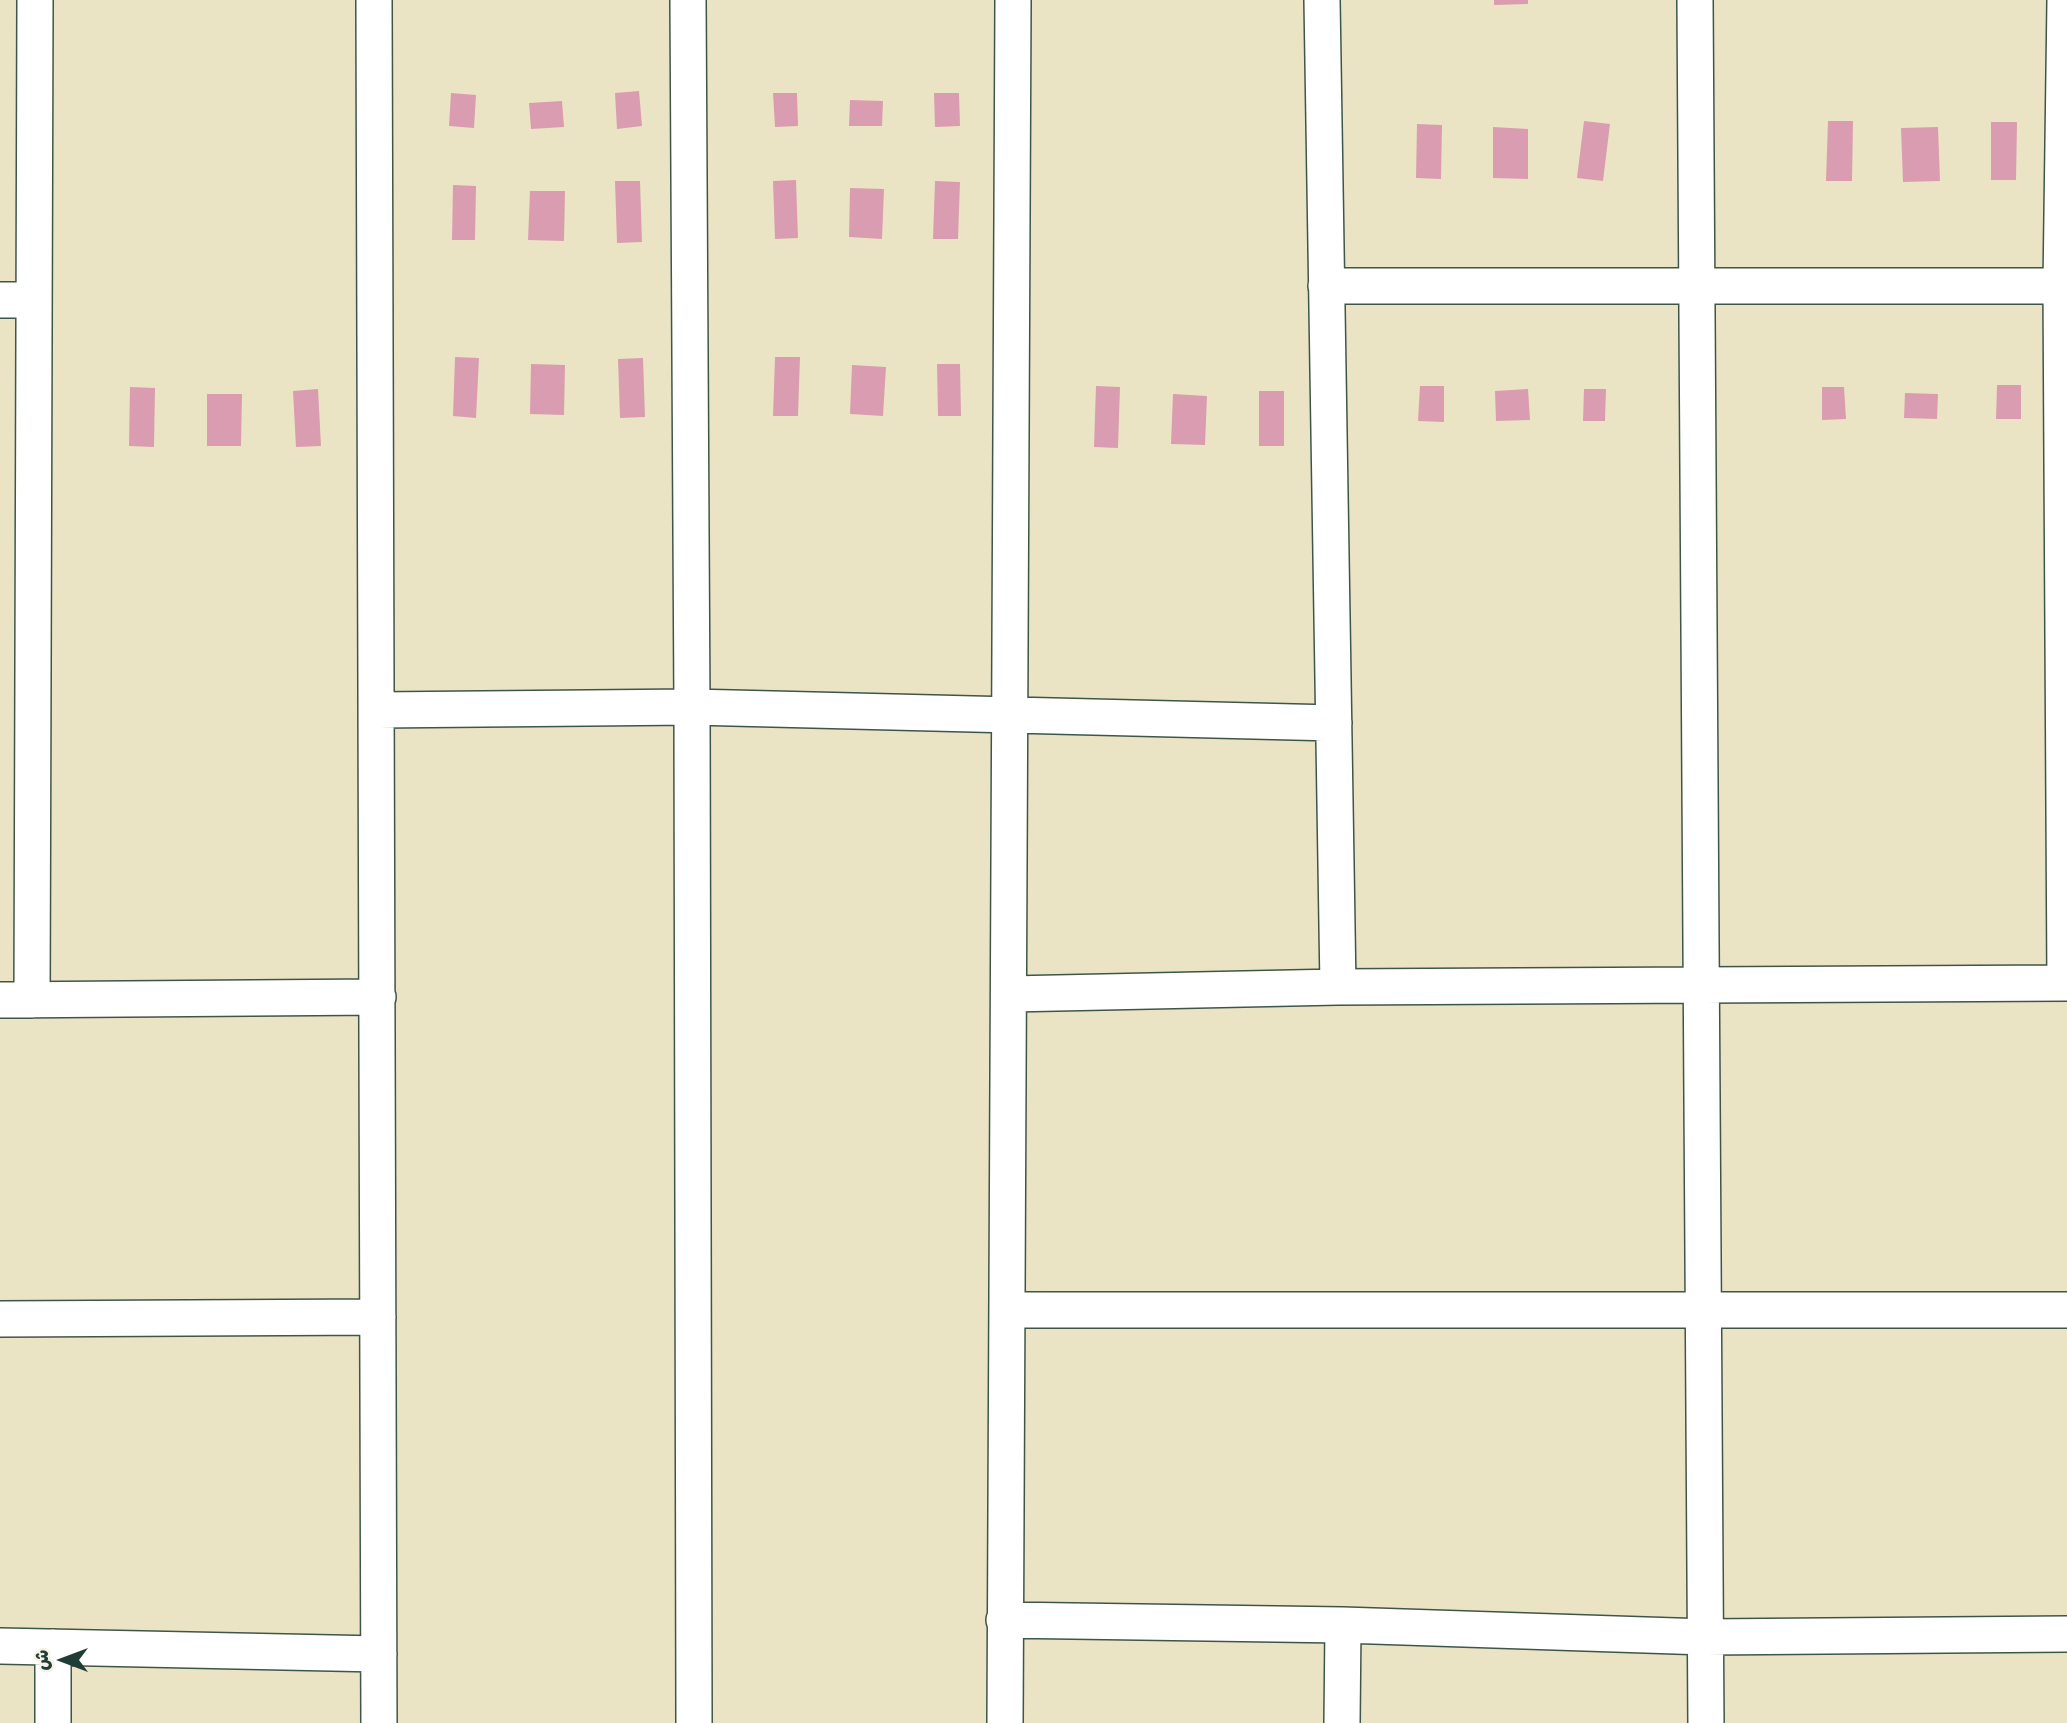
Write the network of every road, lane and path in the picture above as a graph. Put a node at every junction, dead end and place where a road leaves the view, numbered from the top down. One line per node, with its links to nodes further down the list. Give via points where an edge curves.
1 (35, 0): 12 (street)
2 (374, 0): 14 (street)
3 (688, 0): 13 (street)
4 (1013, 0): 15 (street)
5 (1322, 0): 8 (street)
6 (1695, 0): 9 (street)
7 (2065, 0): 10 (street)
8 (1326, 286): 9 (street); 16 (street)
9 (1697, 286): 10 (street); 18 (street)
10 (2064, 286): 17 (street)
11 (0, 299): 12 (street)
12 (34, 299): 22 (street)
13 (692, 707): 14 (street); 15 (street); 37 (street)
14 (377, 710): 21 (street)
15 (1011, 714): 16 (street); 20 (street)
16 (1334, 723): 19 (street)
17 (2066, 983): 18 (street)
18 (1702, 985): 19 (street); 24 (street)
19 (1338, 987): 20 (street)
20 (1010, 993): 23 (street)
21 (378, 997): 22 (street); 26 (street)
22 (16, 1000)
23 (1008, 1310): 24 (street); 28 (street)
24 (1704, 1310): 25 (street); 31 (street)
25 (2067, 1310)
26 (378, 1317): 27 (street); 34 (street)
27 (0, 1319)
28 (1004, 1620): 29 (street); 38 (street)
29 (1343, 1625): 31 (street); 39 (street)
30 (2067, 1634): 31 (street)
31 (1706, 1637): 40 (street)
32 (0, 1646): 33 (street)
33 (53, 1647): 34 (street); 35 (street)
34 (379, 1654): 36 (street)
35 (53, 1723)
36 (379, 1723)
37 (694, 1723)
38 (1005, 1723)
39 (1342, 1723)
40 (1706, 1723)

